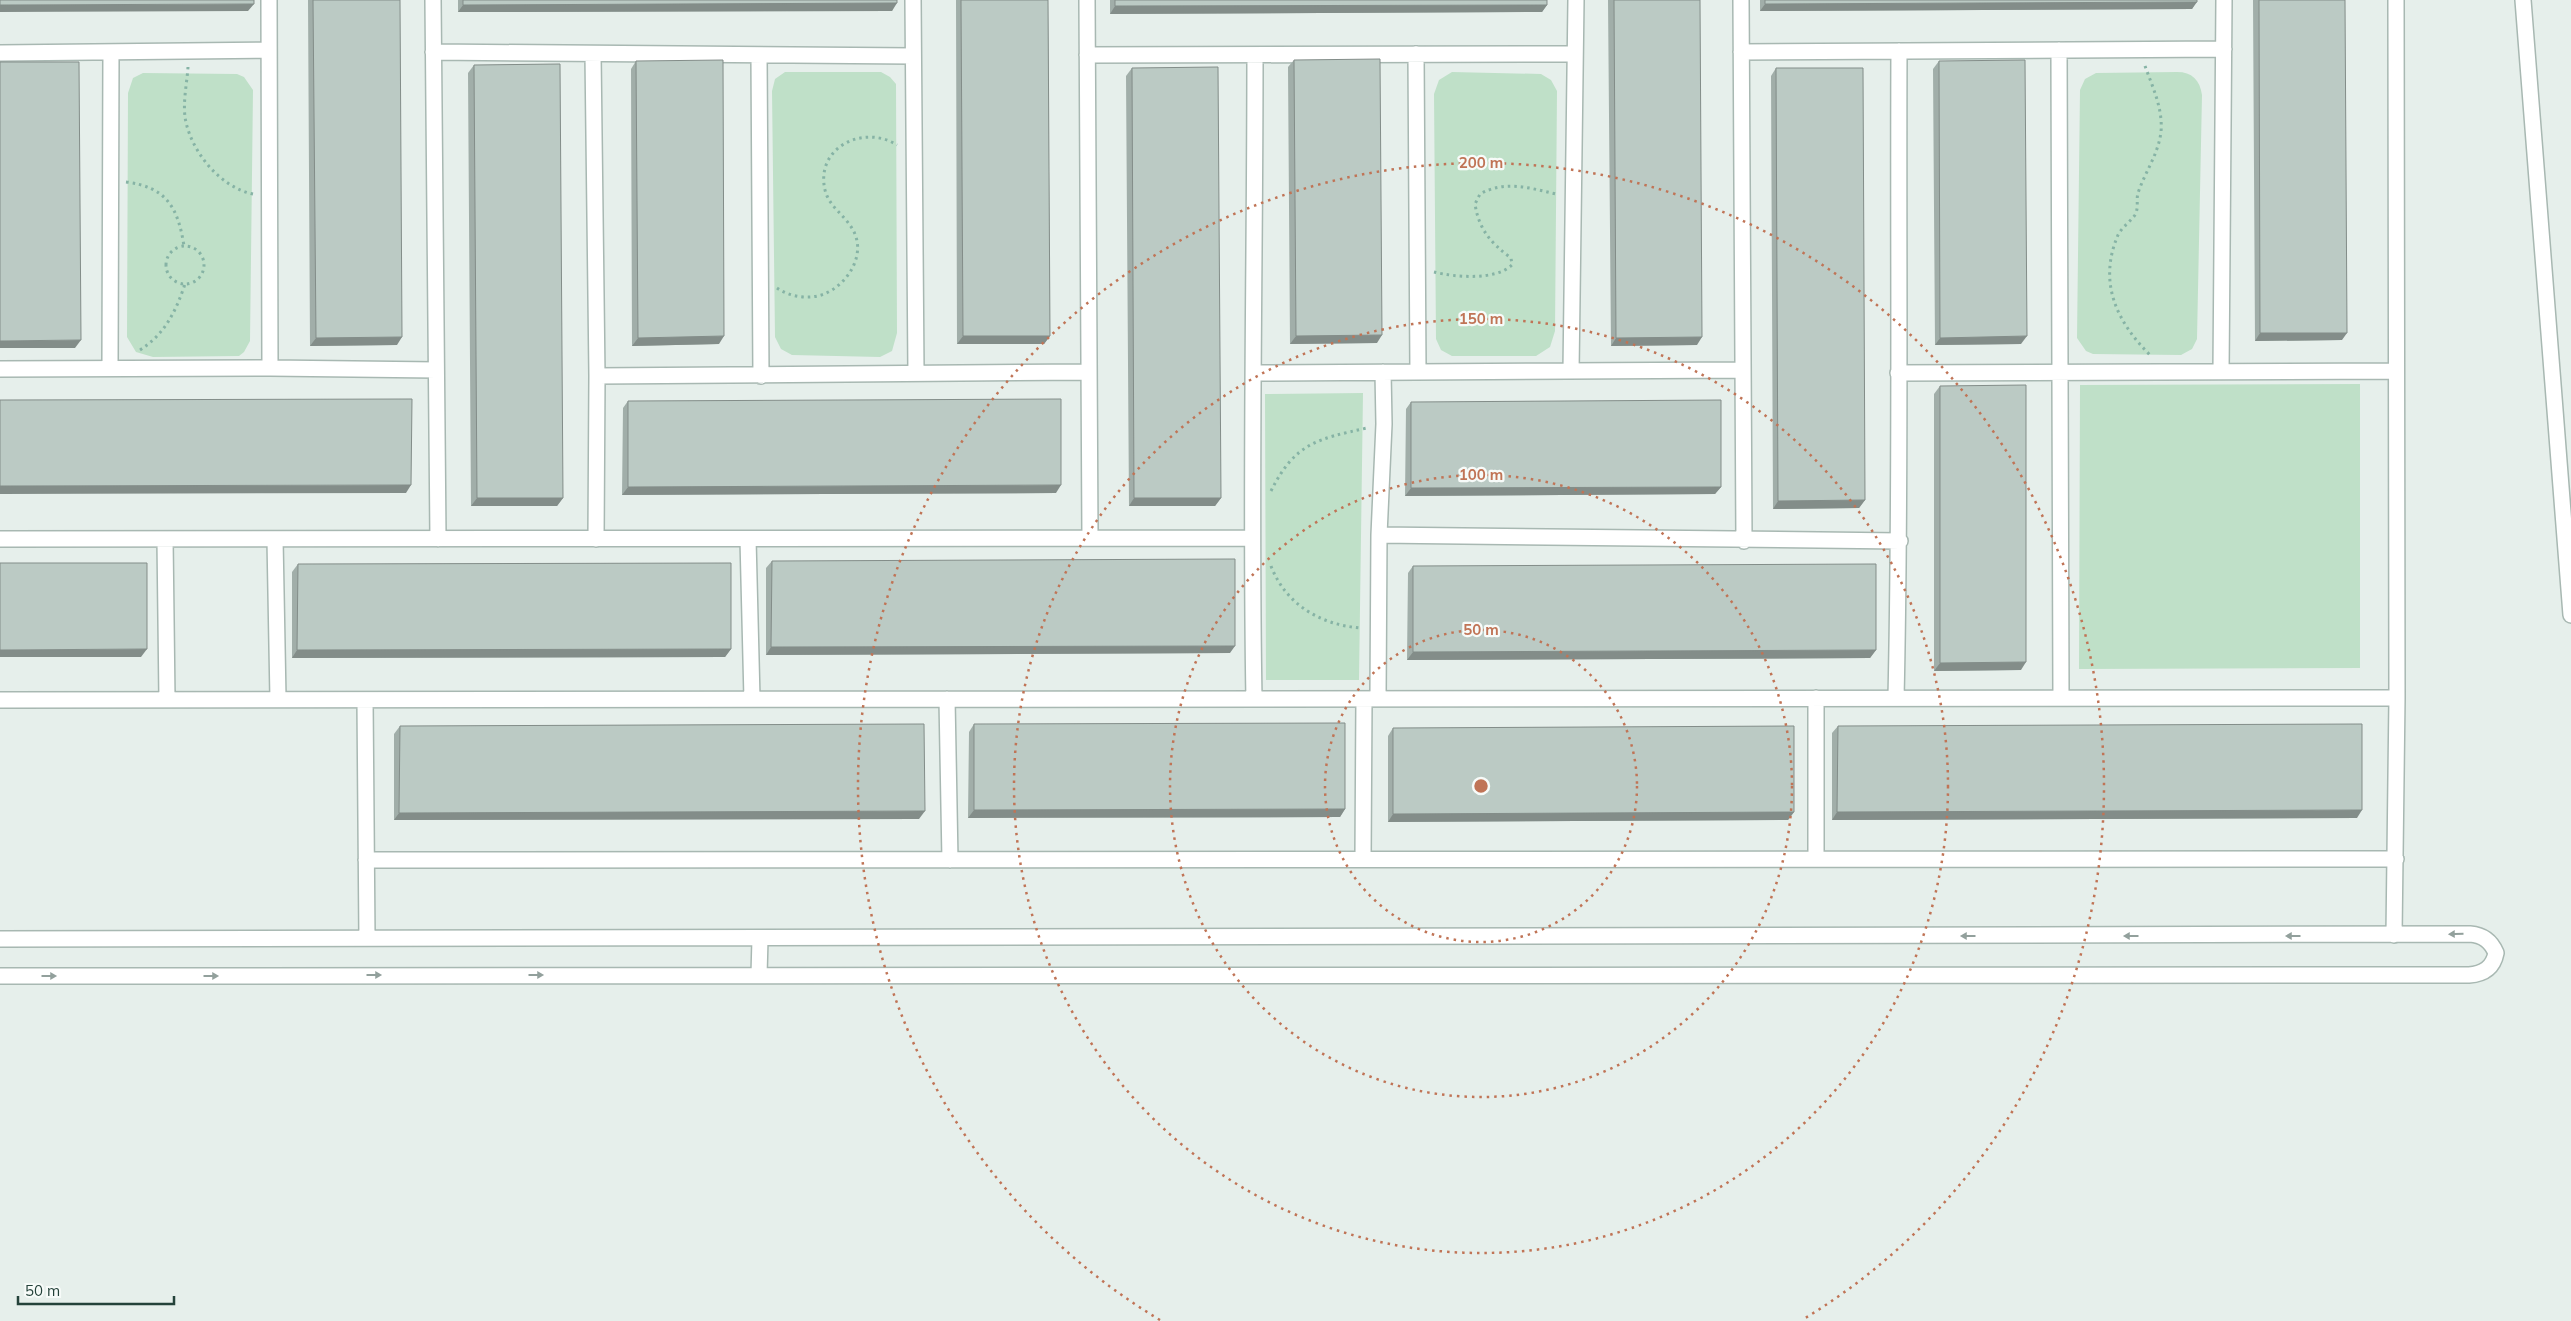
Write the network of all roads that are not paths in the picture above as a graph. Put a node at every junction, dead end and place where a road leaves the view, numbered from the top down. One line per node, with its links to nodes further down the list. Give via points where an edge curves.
1 (269, 0): 11 (street)
2 (433, 0): 15 (street)
3 (913, 0): 24 (street)
4 (1087, 0): 22 (street)
5 (1576, 0): 20 (street)
6 (1741, 0): 16 (street)
7 (2224, 0): 10 (street)
8 (2396, 0): 31 (street)
9 (2523, 0): 53 (street)
10 (2224, 49): 12 (street); 37 (street)
11 (269, 50): 14 (street); 26 (street)
12 (2059, 50): 13 (street); 36 (street)
13 (1899, 51): 16 (street); 39 (street)
14 (111, 52): 17 (street); 25 (street)
15 (433, 52): 18 (street); 28 (street)
16 (1741, 52): 29 (street)
17 (0, 53)
18 (592, 54): 21 (street); 40 (street)
19 (1416, 54): 20 (street); 23 (street); 35 (street)
20 (1576, 54): 30 (street)
21 (759, 55): 24 (street); 41 (street)
22 (1087, 55): 23 (street); 32 (street)
23 (1255, 55): 33 (street)
24 (913, 56): 38 (street)
25 (111, 366): 26 (street); 27 (street)
26 (270, 368): 28 (street)
27 (0, 369)
28 (436, 370): 49 (street)
29 (1743, 370): 30 (street); 51 (street)
30 (1571, 371): 35 (street)
31 (2396, 371): 37 (street); 58 (street)
32 (1088, 372): 38 (street); 44 (street)
33 (1254, 372): 34 (street); 45 (street)
34 (1383, 372): 35 (street); 42 (street)
35 (1418, 372)
36 (2060, 372): 37 (street); 39 (street); 57 (street)
37 (2221, 372)
38 (916, 373): 41 (street)
39 (1898, 373): 52 (street)
40 (597, 376): 41 (street); 50 (street)
41 (761, 376)
42 (1379, 534): 51 (street); 54 (street, via 1377,629)
43 (748, 538): 44 (street); 50 (street); 60 (street)
44 (1090, 538): 45 (street)
45 (1251, 538): 62 (street)
46 (0, 539): 47 (street)
47 (165, 539): 48 (street); 64 (street)
48 (275, 539): 49 (street); 59 (street)
49 (438, 539): 50 (street)
50 (596, 539)
51 (1744, 540): 52 (street)
52 (1900, 541): 56 (street)
53 (2571, 615)
54 (1371, 698): 55 (street); 62 (street); 70 (street)
55 (1816, 698): 56 (street); 67 (street)
56 (1896, 698): 57 (street)
57 (2061, 698): 58 (street)
58 (2397, 698): 66 (street)
59 (278, 699): 64 (street); 65 (street)
60 (752, 699): 61 (street); 65 (street)
61 (947, 699): 62 (street); 69 (street)
62 (1254, 699)
63 (0, 700): 64 (street)
64 (167, 700)
65 (365, 700): 68 (street)
66 (2396, 858): 67 (street); 71 (street)
67 (1816, 859): 70 (street)
68 (366, 860): 69 (street); 72 (street)
69 (950, 860): 70 (street)
70 (1363, 860)
71 (2394, 936): 74 (street, one-way to 74); 75 (street, one-way to 71, via 2469,975 2487,970 2496,953 2489,941 2477,935)
72 (367, 938): 73 (street); 74 (street)
73 (0, 939)
74 (760, 939): 75 (street)
75 (759, 974): 76 (street, one-way to 75)
76 (0, 976)

